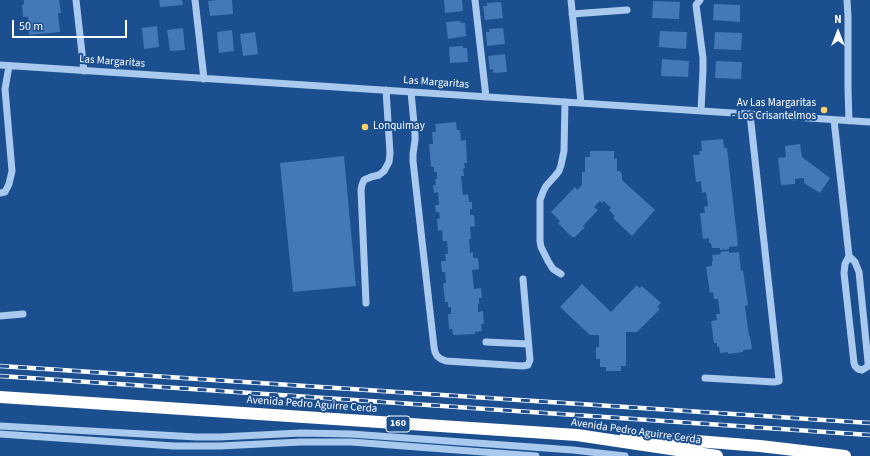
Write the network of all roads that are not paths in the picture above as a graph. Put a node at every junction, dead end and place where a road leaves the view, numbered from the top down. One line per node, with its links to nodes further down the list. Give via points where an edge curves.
1 (76, 0): 12 (street)
2 (195, 0): 13 (street)
3 (475, 0): 16 (street)
4 (571, 0): 9 (street)
5 (690, 0): 7 (street)
6 (847, 0): 22 (street)
7 (698, 3): 19 (street, via 703,58)
8 (627, 10): 9 (street)
9 (572, 14): 18 (street)
10 (0, 65): 11 (street, Las Margaritas)
11 (9, 66): 12 (street, Las Margaritas); 24 (street, via 5,89 12,171 5,192)
12 (84, 71): 13 (street, Las Margaritas)
13 (204, 79): 14 (street, Las Margaritas)
14 (386, 90): 15 (street, Las Margaritas); 28 (street, via 389,162 379,175 364,180 361,190)
15 (411, 92): 16 (street, Las Margaritas); 32 (street, via 415,134 413,161 434,352 446,361 526,366 530,362)
16 (486, 97): 17 (street, Las Margaritas)
17 (566, 102): 18 (street, Las Margaritas); 26 (street, via 561,165 556,176 546,186 540,200 541,247 553,269)
18 (581, 103): 19 (street, Las Margaritas)
19 (701, 111): 20 (street, Las Margaritas)
20 (750, 114): 21 (street, Las Margaritas); 33 (street, via 779,381)
21 (834, 120): 22 (street, Las Margaritas); 25 (street)
22 (849, 121): 23 (street, Las Margaritas)
23 (870, 122)
24 (0, 193)
25 (849, 256): 25 (street, via 844,273 854,363 862,370 867,368 868,362 859,272)
26 (561, 274)
27 (523, 279): 32 (street)
28 (366, 303)
29 (23, 314): 30 (street)
30 (0, 316)
31 (486, 342): 32 (street)
32 (528, 344)
33 (706, 378)
34 (0, 397): 37 (highway, Avenida Pedro Aguirre Cerda / 160)
35 (0, 426): 39 (street, via 197,437 351,434)
36 (0, 434): 38 (street, via 190,446 350,442)
37 (577, 435): 40 (highway, Avenida Pedro Aguirre Cerda / 160); 41 (highway, via 645,437 760,446)
38 (536, 456)
39 (625, 456)
40 (717, 456)
41 (845, 456)

